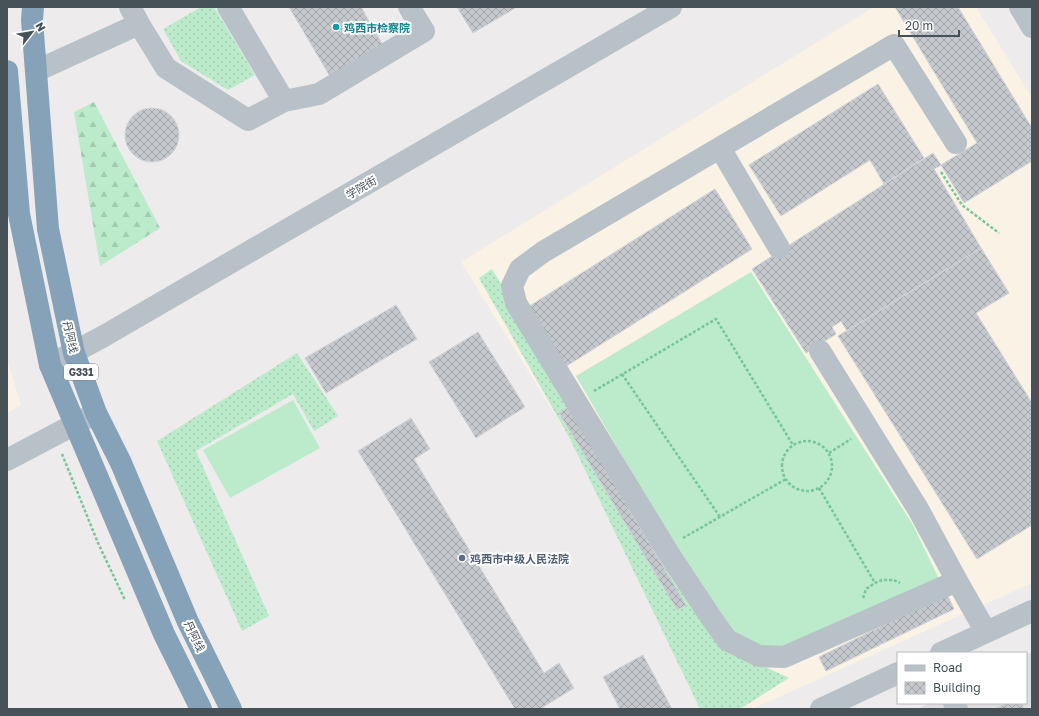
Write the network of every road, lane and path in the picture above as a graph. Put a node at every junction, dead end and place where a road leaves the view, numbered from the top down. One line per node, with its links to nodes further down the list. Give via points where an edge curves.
1 (33, 7): 9 (highway, 丹阿线 / G331)
2 (228, 7): 10 (street)
3 (409, 7): 10 (street, via 424,31 319,94)
4 (670, 7): 17 (street, 学院街)
5 (1020, 7): 7 (street)
6 (135, 16): 9 (street); 10 (street, via 166,68 248,120)
7 (1032, 27)
8 (7, 71): 18 (highway, G331, via 19,214)
9 (36, 71): 17 (highway, 丹阿线 / G331, via 48,230)
10 (284, 101)
11 (956, 143): 12 (street, via 894,45)
12 (720, 148): 15 (street); 20 (street, via 543,252 520,269 512,286 516,303)
13 (941, 172): 14 (path, via 962,205)
14 (999, 233)
15 (779, 248)
16 (820, 351): 29 (street, via 918,509)
17 (74, 353): 18 (street, 学院街); 21 (highway, 丹阿线 / G331)
18 (50, 366): 22 (highway, G331)
19 (622, 374): 20 (path); 23 (path, via 716,319); 27 (path)
20 (576, 402): 28 (street)
21 (96, 413): 22 (street); 36 (highway, 丹阿线 / G331, via 121,463 188,622)
22 (75, 424): 24 (street); 35 (highway, G331, via 164,634)
23 (793, 445): 25 (path, via 783,458 782,467); 26 (path, via 809,440 817,442 829,453 832,460 830,477)
24 (7, 460)
25 (786, 479): 26 (path, via 802,491); 27 (path)
26 (819, 488): 30 (path)
27 (720, 517): 28 (path)
28 (666, 548): 29 (street, via 727,640 759,656 784,657)
29 (957, 581): 32 (street)
30 (875, 583)
31 (1032, 611): 32 (street)
32 (986, 632): 33 (street)
33 (944, 652)
34 (897, 673): 37 (street)
35 (201, 709)
36 (231, 709)
37 (821, 709)

